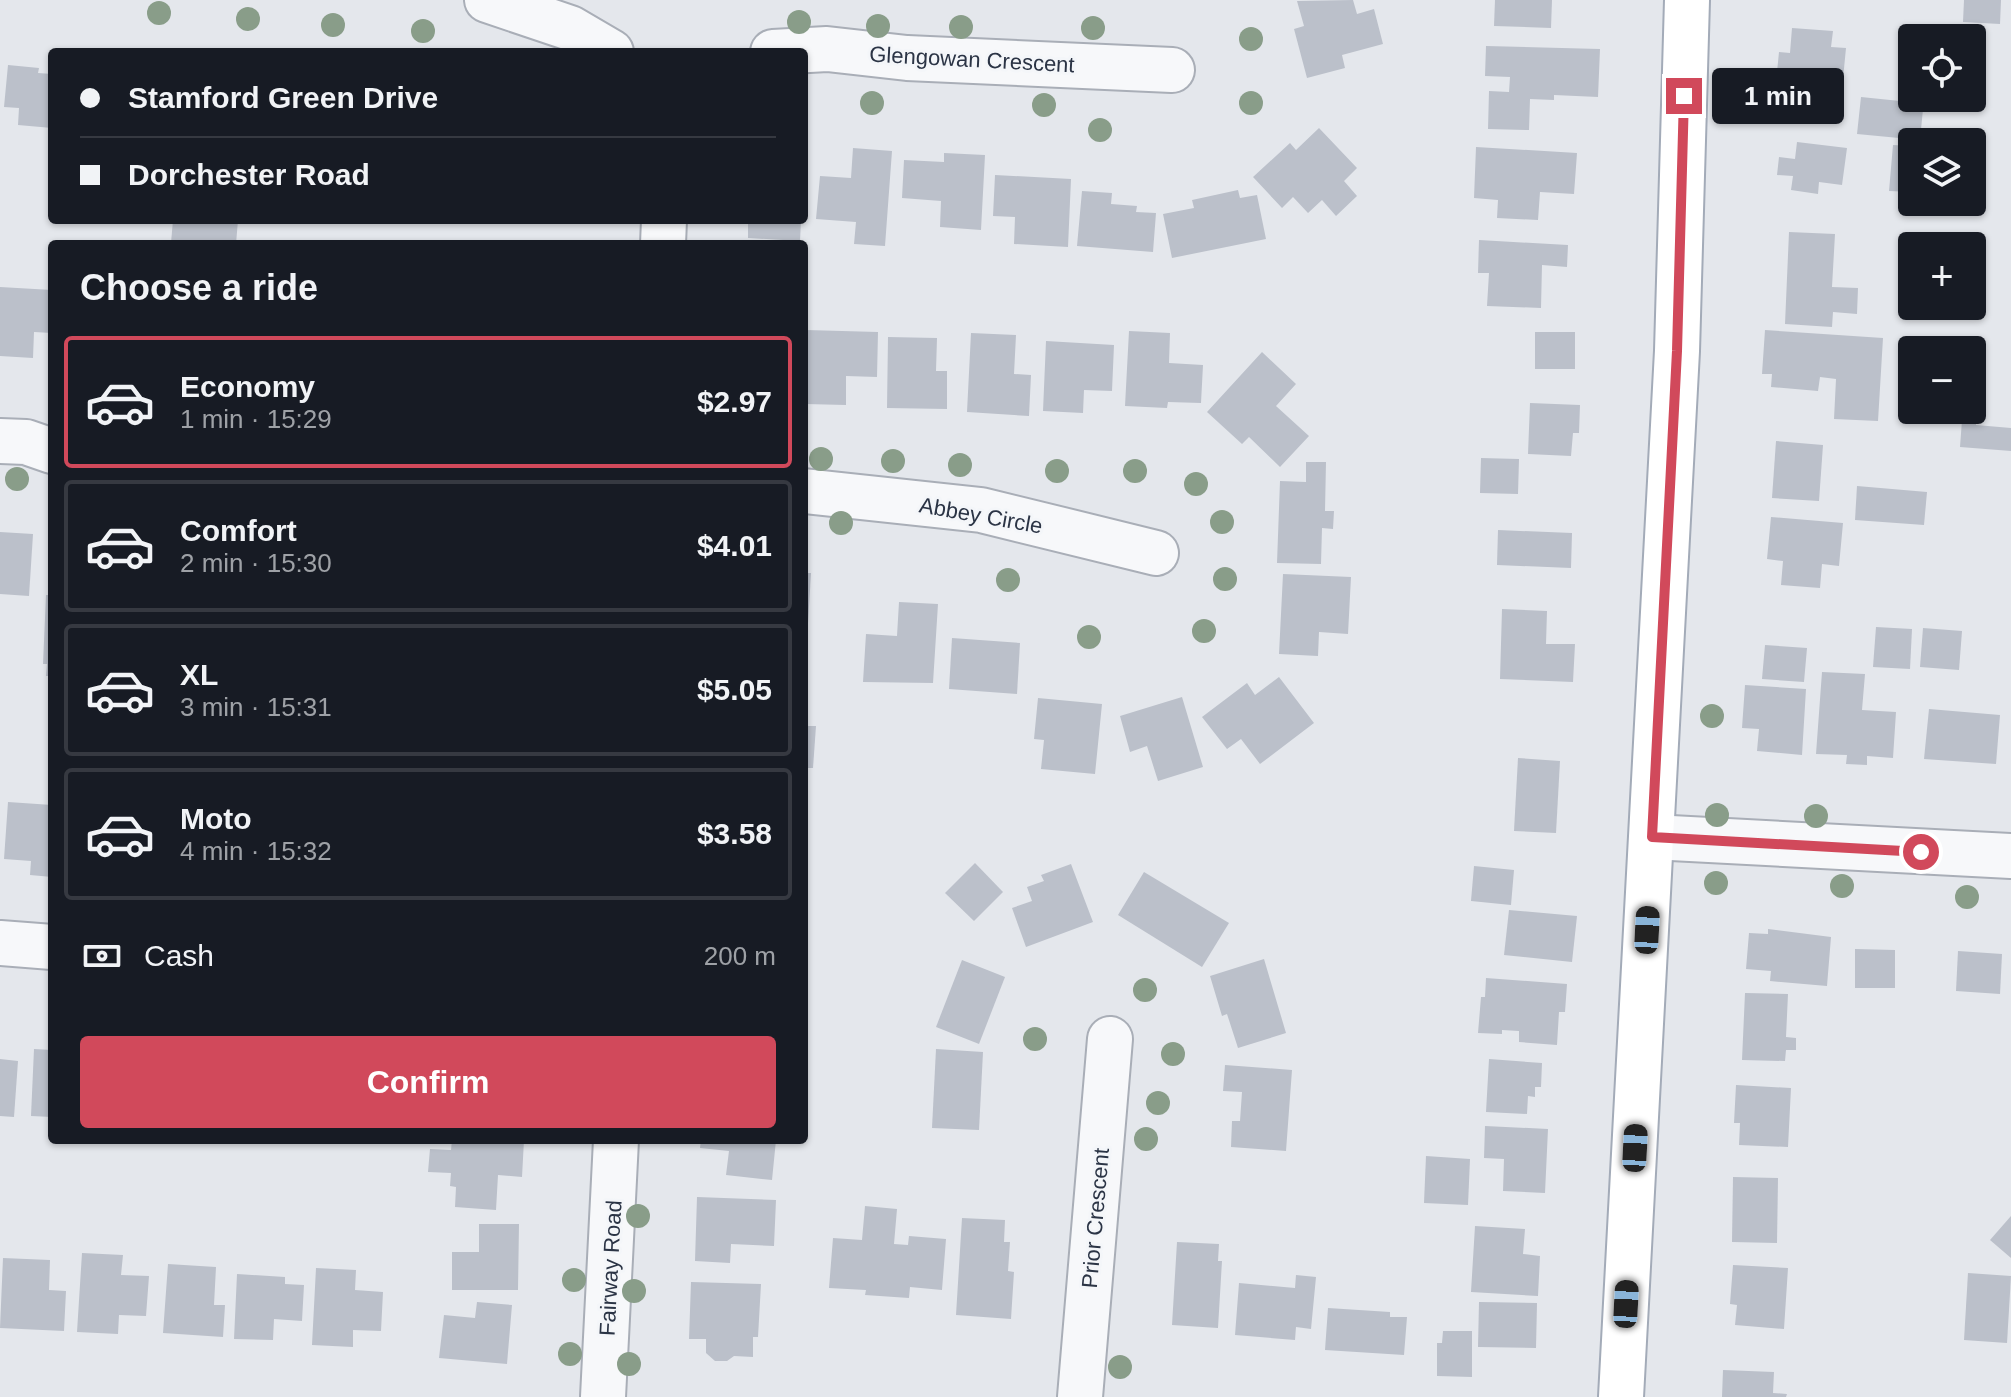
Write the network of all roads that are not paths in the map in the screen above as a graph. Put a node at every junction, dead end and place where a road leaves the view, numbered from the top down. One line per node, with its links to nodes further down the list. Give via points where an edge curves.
1 (487, 0): 3 (street, via 570,28)
2 (1687, 0): 10 (main road, via 1677,351)
3 (604, 48)
4 (808, 50): 5 (street, Glengowan Crescent)
5 (1172, 70)
6 (0, 441): 7 (street)
7 (48, 450)
8 (808, 491): 9 (street, Abbey Circle, via 981,510)
9 (1156, 553)
10 (1652, 837): 11 (street); 18 (main road)
11 (2011, 856)
12 (0, 943): 13 (street)
13 (48, 947)
14 (1110, 1039): 17 (street, Prior Crescent)
15 (616, 1144): 16 (street, Fairway Road)
16 (603, 1397)
17 (1080, 1397)
18 (1621, 1397)

